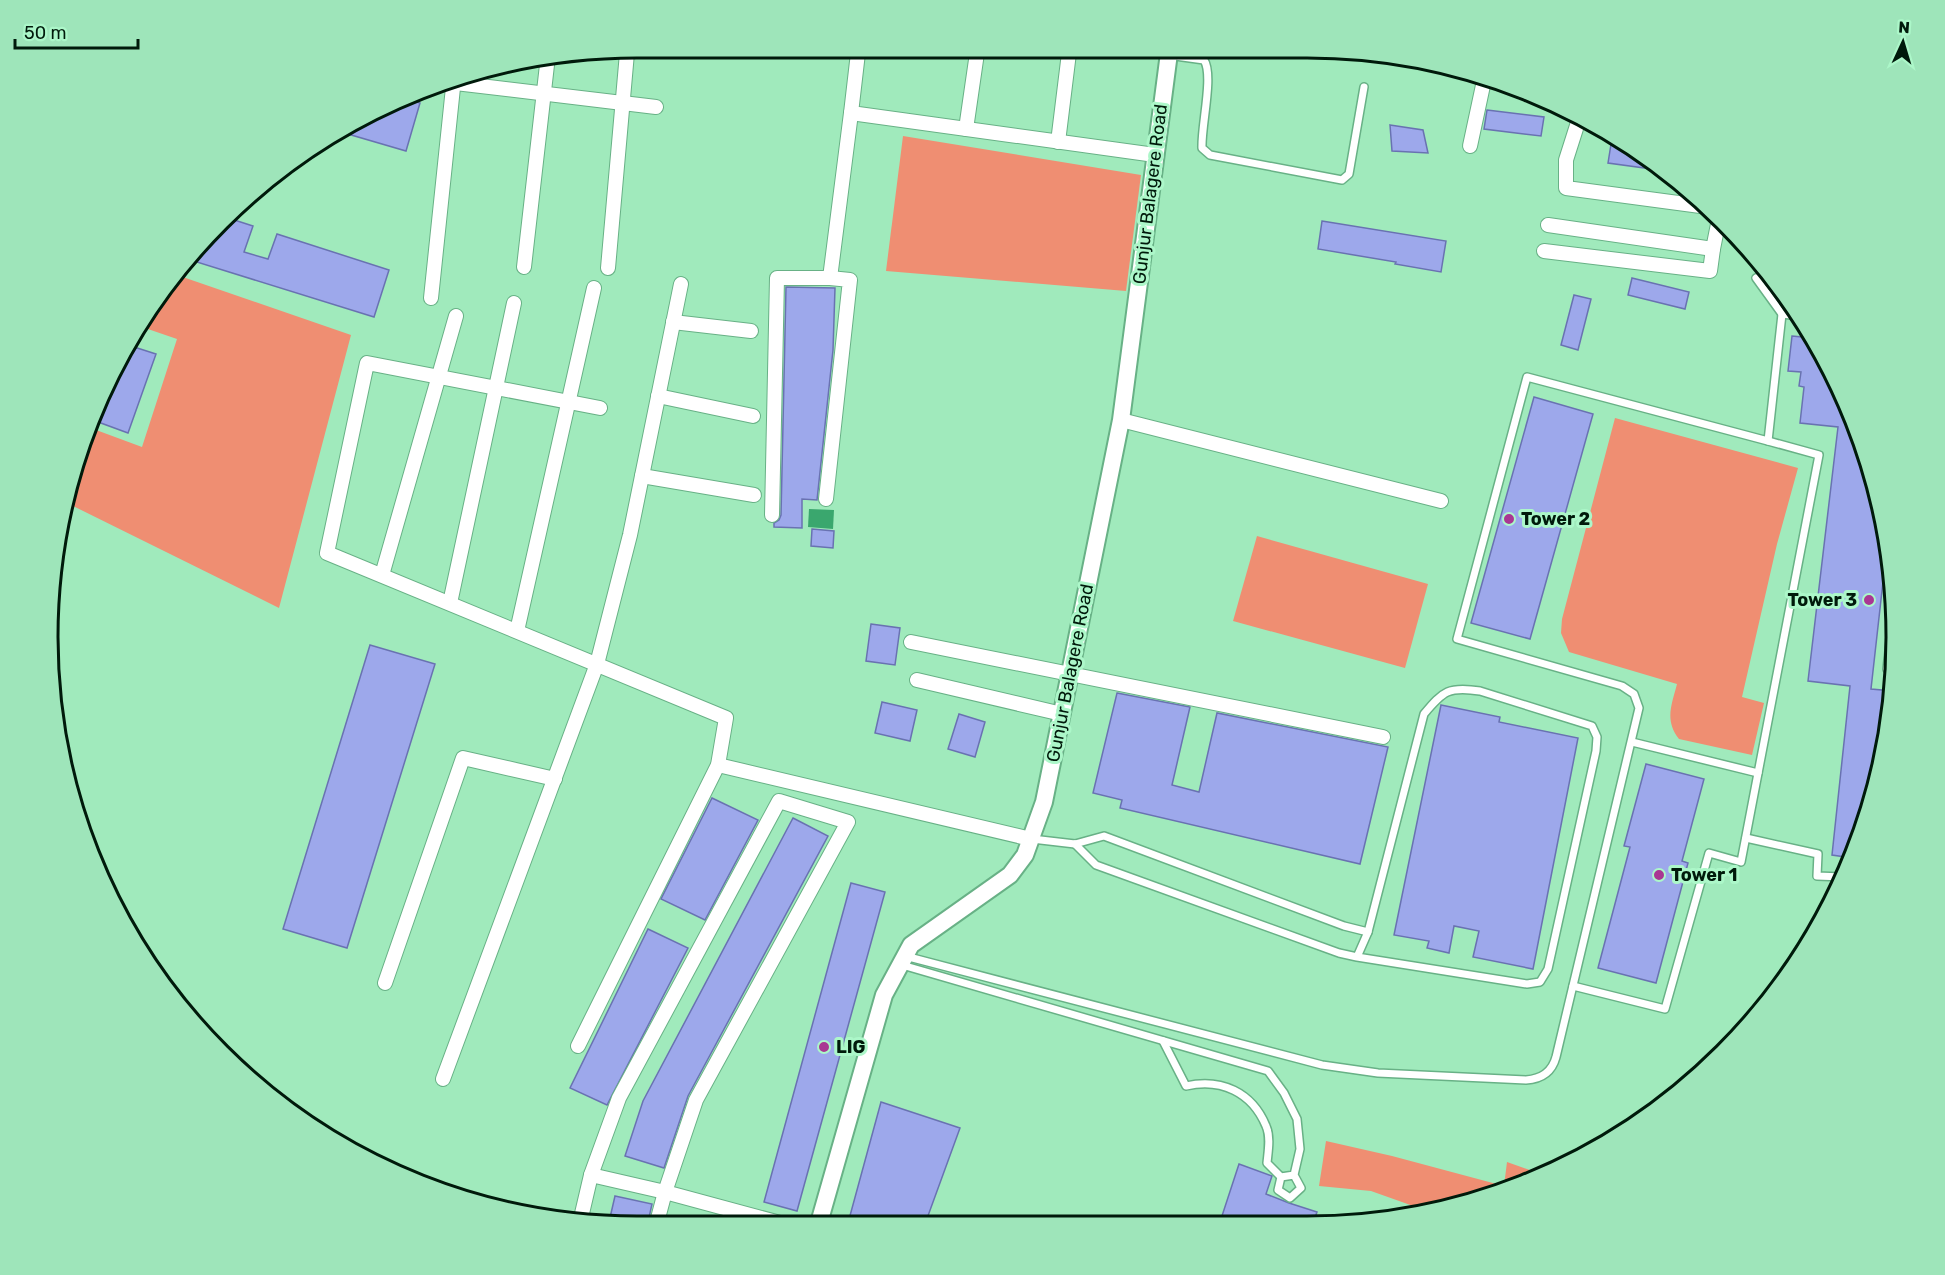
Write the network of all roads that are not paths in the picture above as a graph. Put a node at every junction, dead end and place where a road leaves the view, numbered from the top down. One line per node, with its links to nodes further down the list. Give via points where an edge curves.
1 (857, 58): 15 (street)
2 (976, 58): 17 (street)
3 (1068, 58): 18 (street)
4 (1167, 58): 20 (street, Gunjur Balagere Road)
5 (1192, 58): 10 (lane, via 1207,64 1202,148 1210,155 1342,180 1349,174)
6 (627, 59): 13 (street)
7 (547, 66): 12 (street)
8 (469, 84): 12 (street)
9 (1483, 86): 19 (street)
10 (1364, 87)
11 (450, 89): 32 (street)
12 (544, 94): 13 (street); 26 (street)
13 (623, 104): 14 (street); 27 (street)
14 (656, 107)
15 (851, 112): 17 (street); 28 (street)
16 (1577, 125): 21 (street, via 1566,160 1566,188)
17 (966, 129): 18 (street)
18 (1058, 142): 20 (street)
19 (1470, 146)
20 (1155, 155): 45 (street, Gunjur Balagere Road)
21 (1692, 205)
22 (1548, 225): 24 (street)
23 (1717, 228): 24 (street)
24 (1713, 249): 25 (street, via 1710,271)
25 (1544, 251)
26 (524, 267)
27 (608, 268)
28 (830, 278): 49 (street, via 850,280); 51 (street, via 777,278)
29 (1756, 278): 34 (lane)
30 (681, 284): 37 (street)
31 (594, 288): 42 (street)
32 (431, 298)
33 (514, 303): 40 (street)
34 (1782, 314): 35 (lane); 46 (lane)
35 (1788, 315)
36 (456, 316): 39 (street)
37 (674, 322): 38 (street); 41 (street)
38 (751, 331)
39 (438, 376): 40 (street); 52 (street); 52 (street, via 367,363 327,552)
40 (496, 388): 42 (street); 53 (street)
41 (658, 396): 44 (street); 47 (street)
42 (569, 402): 43 (street); 54 (street)
43 (600, 408)
44 (753, 416)
45 (1121, 420): 50 (street); 57 (street, Gunjur Balagere Road)
46 (1768, 441): 61 (lane, via 1527,377 1457,639 1629,689 1639,708); 63 (lane, via 1819,455)
47 (642, 476): 48 (street); 56 (street)
48 (754, 495)
49 (826, 499)
50 (1441, 501)
51 (772, 514)
52 (382, 575): 53 (street)
53 (450, 603): 54 (street)
54 (517, 631): 56 (street)
55 (911, 642): 57 (street)
56 (597, 664): 62 (street, via 726,718); 64 (street)
57 (1070, 675): 59 (street, Gunjur Balagere Road); 60 (street)
58 (917, 680): 59 (street)
59 (1062, 714): 66 (street, Gunjur Balagere Road, via 1044,802)
60 (1383, 737)
61 (1632, 742): 63 (lane); 73 (lane)
62 (718, 765): 66 (street); 75 (street)
63 (1758, 773): 65 (lane)
64 (555, 779): 72 (street, via 463,758); 76 (street)
65 (1746, 837): 68 (lane, via 1818,854 1817,876); 73 (lane, via 1741,862 1709,853 1665,1009)
66 (1030, 839): 67 (lane); 71 (street, Gunjur Balagere Road, via 1025,855 1010,875 911,945)
67 (1075, 844): 69 (lane, via 1104,836); 70 (lane, via 1096,865)
68 (1834, 877)
69 (1368, 932): 70 (lane); 70 (lane, via 1424,714 1437,698 1462,688 1480,691 1592,726 1597,737 1596,751 1548,969 1540,982 1527,984)
70 (1357, 957)
71 (902, 960): 73 (lane, via 1322,1065 1378,1073 1526,1080 1545,1075 1554,1064); 74 (lane); 84 (street, Gunjur Balagere Road, via 884,994)
72 (385, 983)
73 (1573, 986)
74 (1163, 1041): 78 (lane, via 1268,1071 1297,1119 1300,1149); 79 (lane, via 1186,1086 1217,1084 1237,1090 1253,1104 1267,1127 1267,1163)
75 (578, 1046)
76 (443, 1079)
77 (591, 1175): 80 (street); 80 (street, via 619,1098 779,801 848,822 696,1100); 81 (street)
78 (1294, 1175): 79 (lane); 79 (lane, via 1301,1188 1290,1198 1278,1190)
79 (1281, 1177)
80 (665, 1192): 82 (street); 83 (street)
81 (582, 1214)
82 (659, 1216)
83 (754, 1216)
84 (821, 1216)

